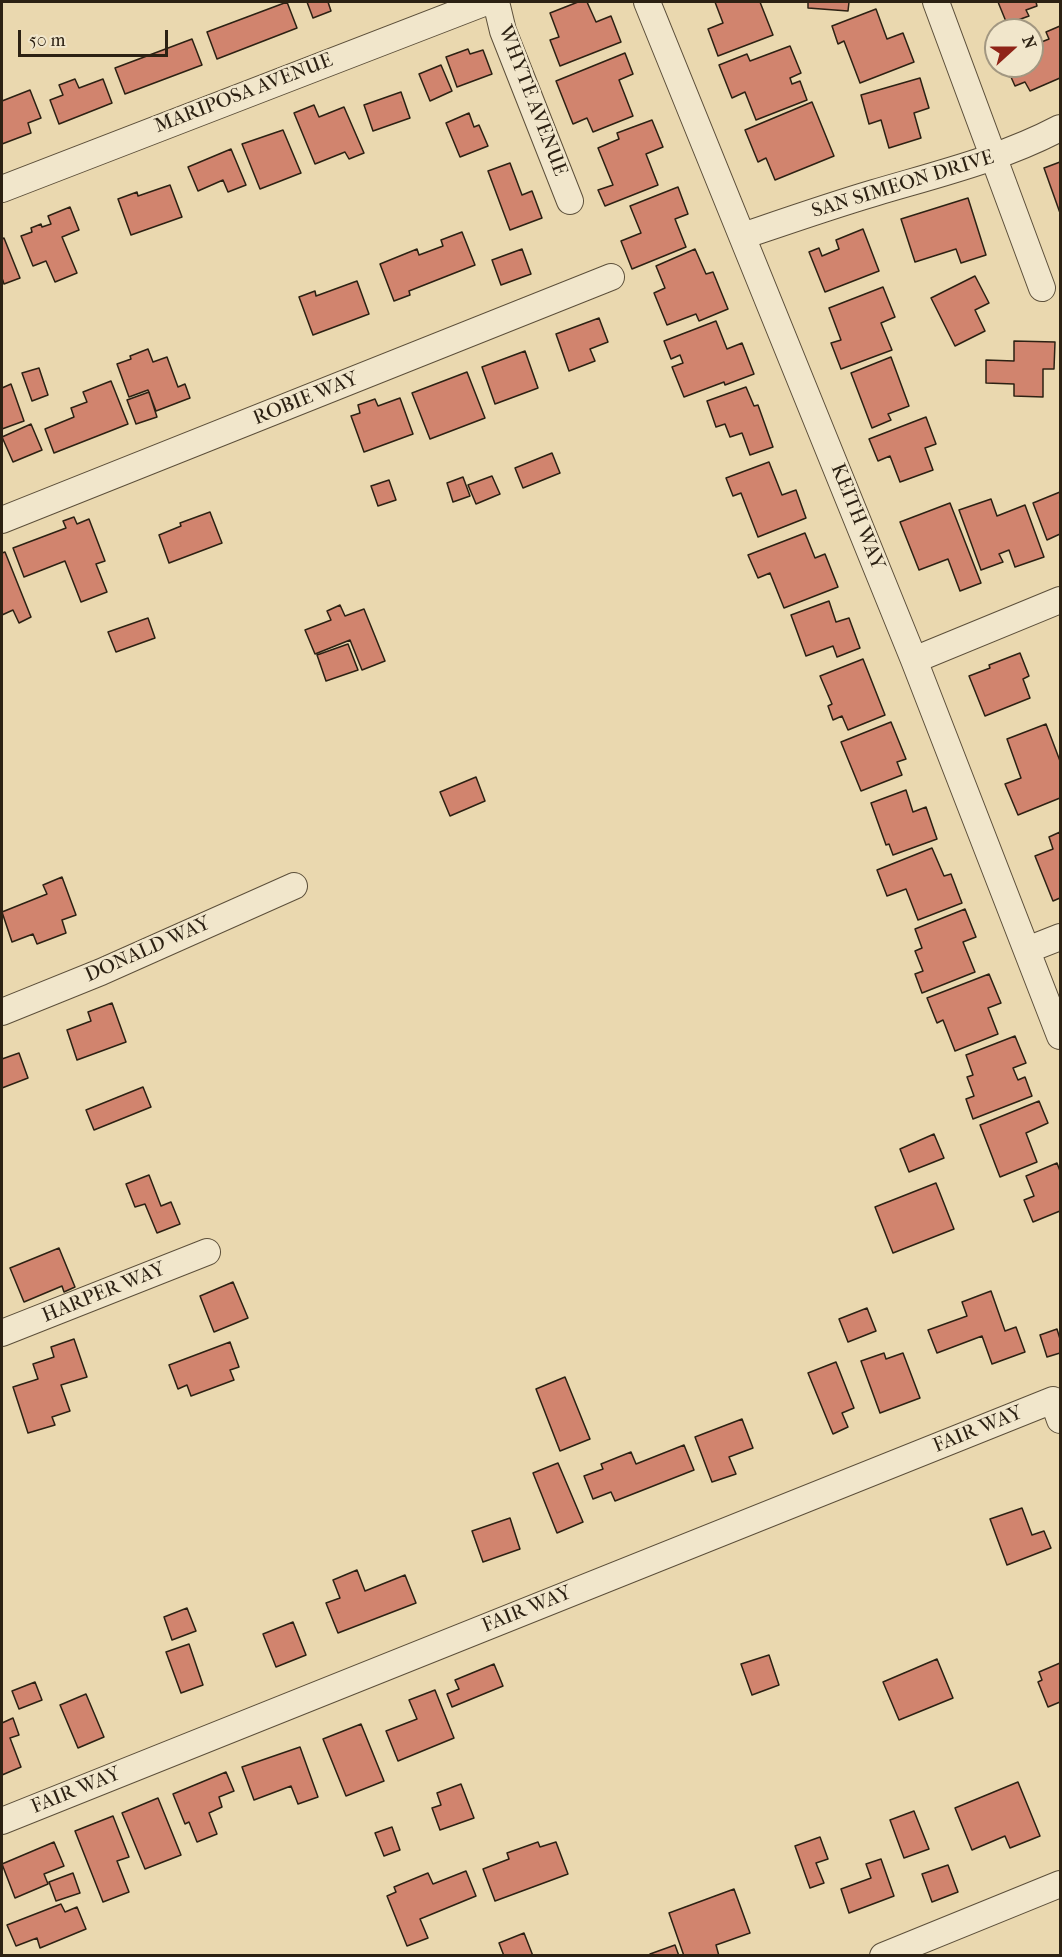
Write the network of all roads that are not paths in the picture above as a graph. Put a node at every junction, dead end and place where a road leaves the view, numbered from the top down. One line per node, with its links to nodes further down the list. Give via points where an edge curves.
1 (486, 2): 7 (street, MARIPOSA AVENUE)
2 (496, 2): 8 (street, WHYTE AVENUE, via 503,32)
3 (647, 2): 9 (street, KEITH WAY)
4 (936, 2): 6 (street)
5 (1060, 128): 6 (street, SAN SIMEON DRIVE)
6 (994, 158): 9 (street, SAN SIMEON DRIVE); 11 (street)
7 (2, 189)
8 (570, 201)
9 (743, 236): 14 (street, KEITH WAY)
10 (611, 277): 12 (street, ROBIE WAY)
11 (1042, 288)
12 (2, 520)
13 (1060, 600): 14 (street)
14 (914, 660): 17 (street, KEITH WAY)
15 (294, 886): 18 (street, DONALD WAY)
16 (1060, 937): 17 (street)
17 (1027, 950): 19 (street, KEITH WAY)
18 (2, 1012)
19 (1060, 1036)
20 (207, 1252): 21 (street, HARPER WAY)
21 (2, 1333)
22 (1057, 1410): 23 (street, FAIR WAY)
23 (2, 1821)
24 (1060, 1884): 25 (street)
25 (883, 1956)

